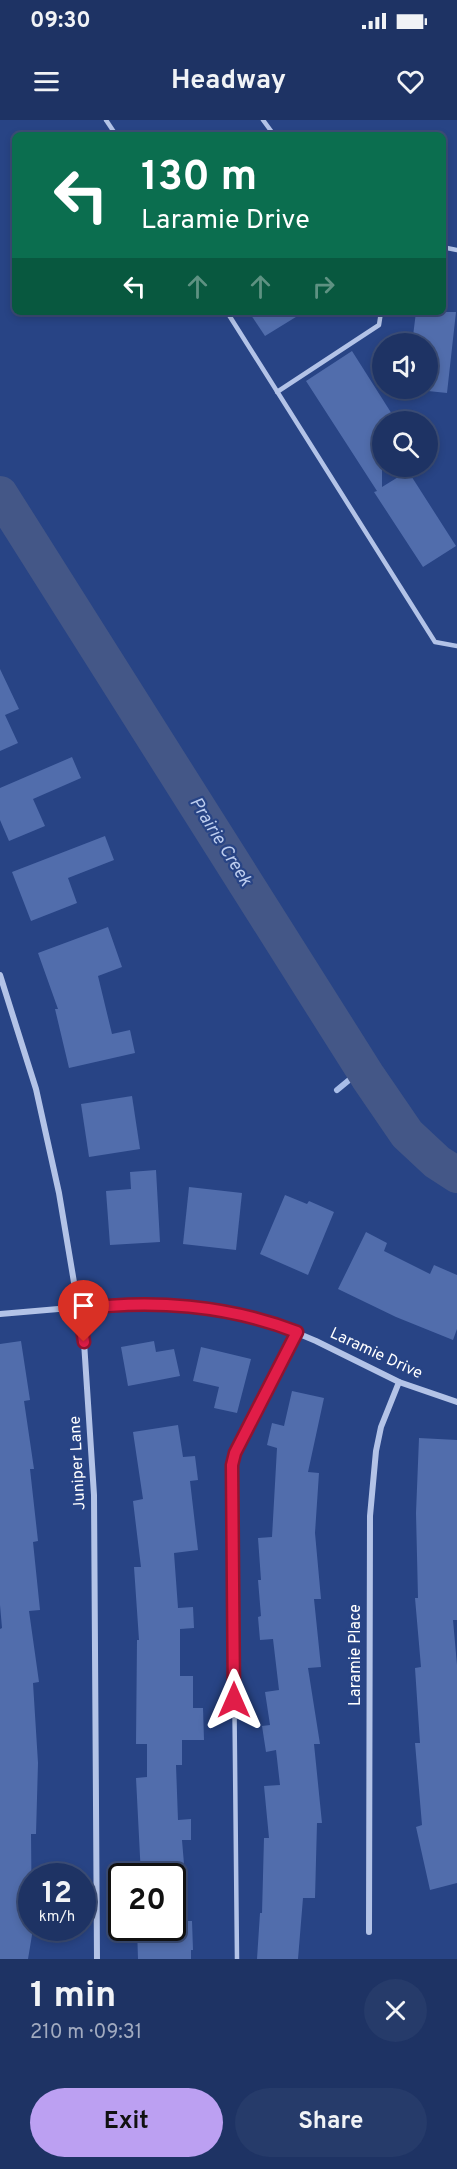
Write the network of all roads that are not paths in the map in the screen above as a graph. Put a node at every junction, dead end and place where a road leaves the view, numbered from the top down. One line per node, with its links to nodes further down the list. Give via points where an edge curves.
1 (229, 315): 3 (lane)
2 (381, 315): 3 (lane, via 379,325)
3 (277, 392): 4 (lane, via 435,642)
4 (457, 646)
5 (0, 975): 6 (street, Juniper Lane, via 36,1089)
6 (79, 1309): 7 (street, Laramie Drive); 8 (street, Laramie Drive, via 105,1305 202,1306); 12 (street, Juniper Lane, via 94,1495)
7 (0, 1314)
8 (297, 1332): 9 (street, Laramie Drive); 13 (lane, via 232,1465)
9 (399, 1382): 10 (street, Laramie Drive); 11 (street, Laramie Place, via 381,1427 370,1516)
10 (457, 1402)
11 (369, 1932)
12 (97, 1959)
13 (237, 1959)

